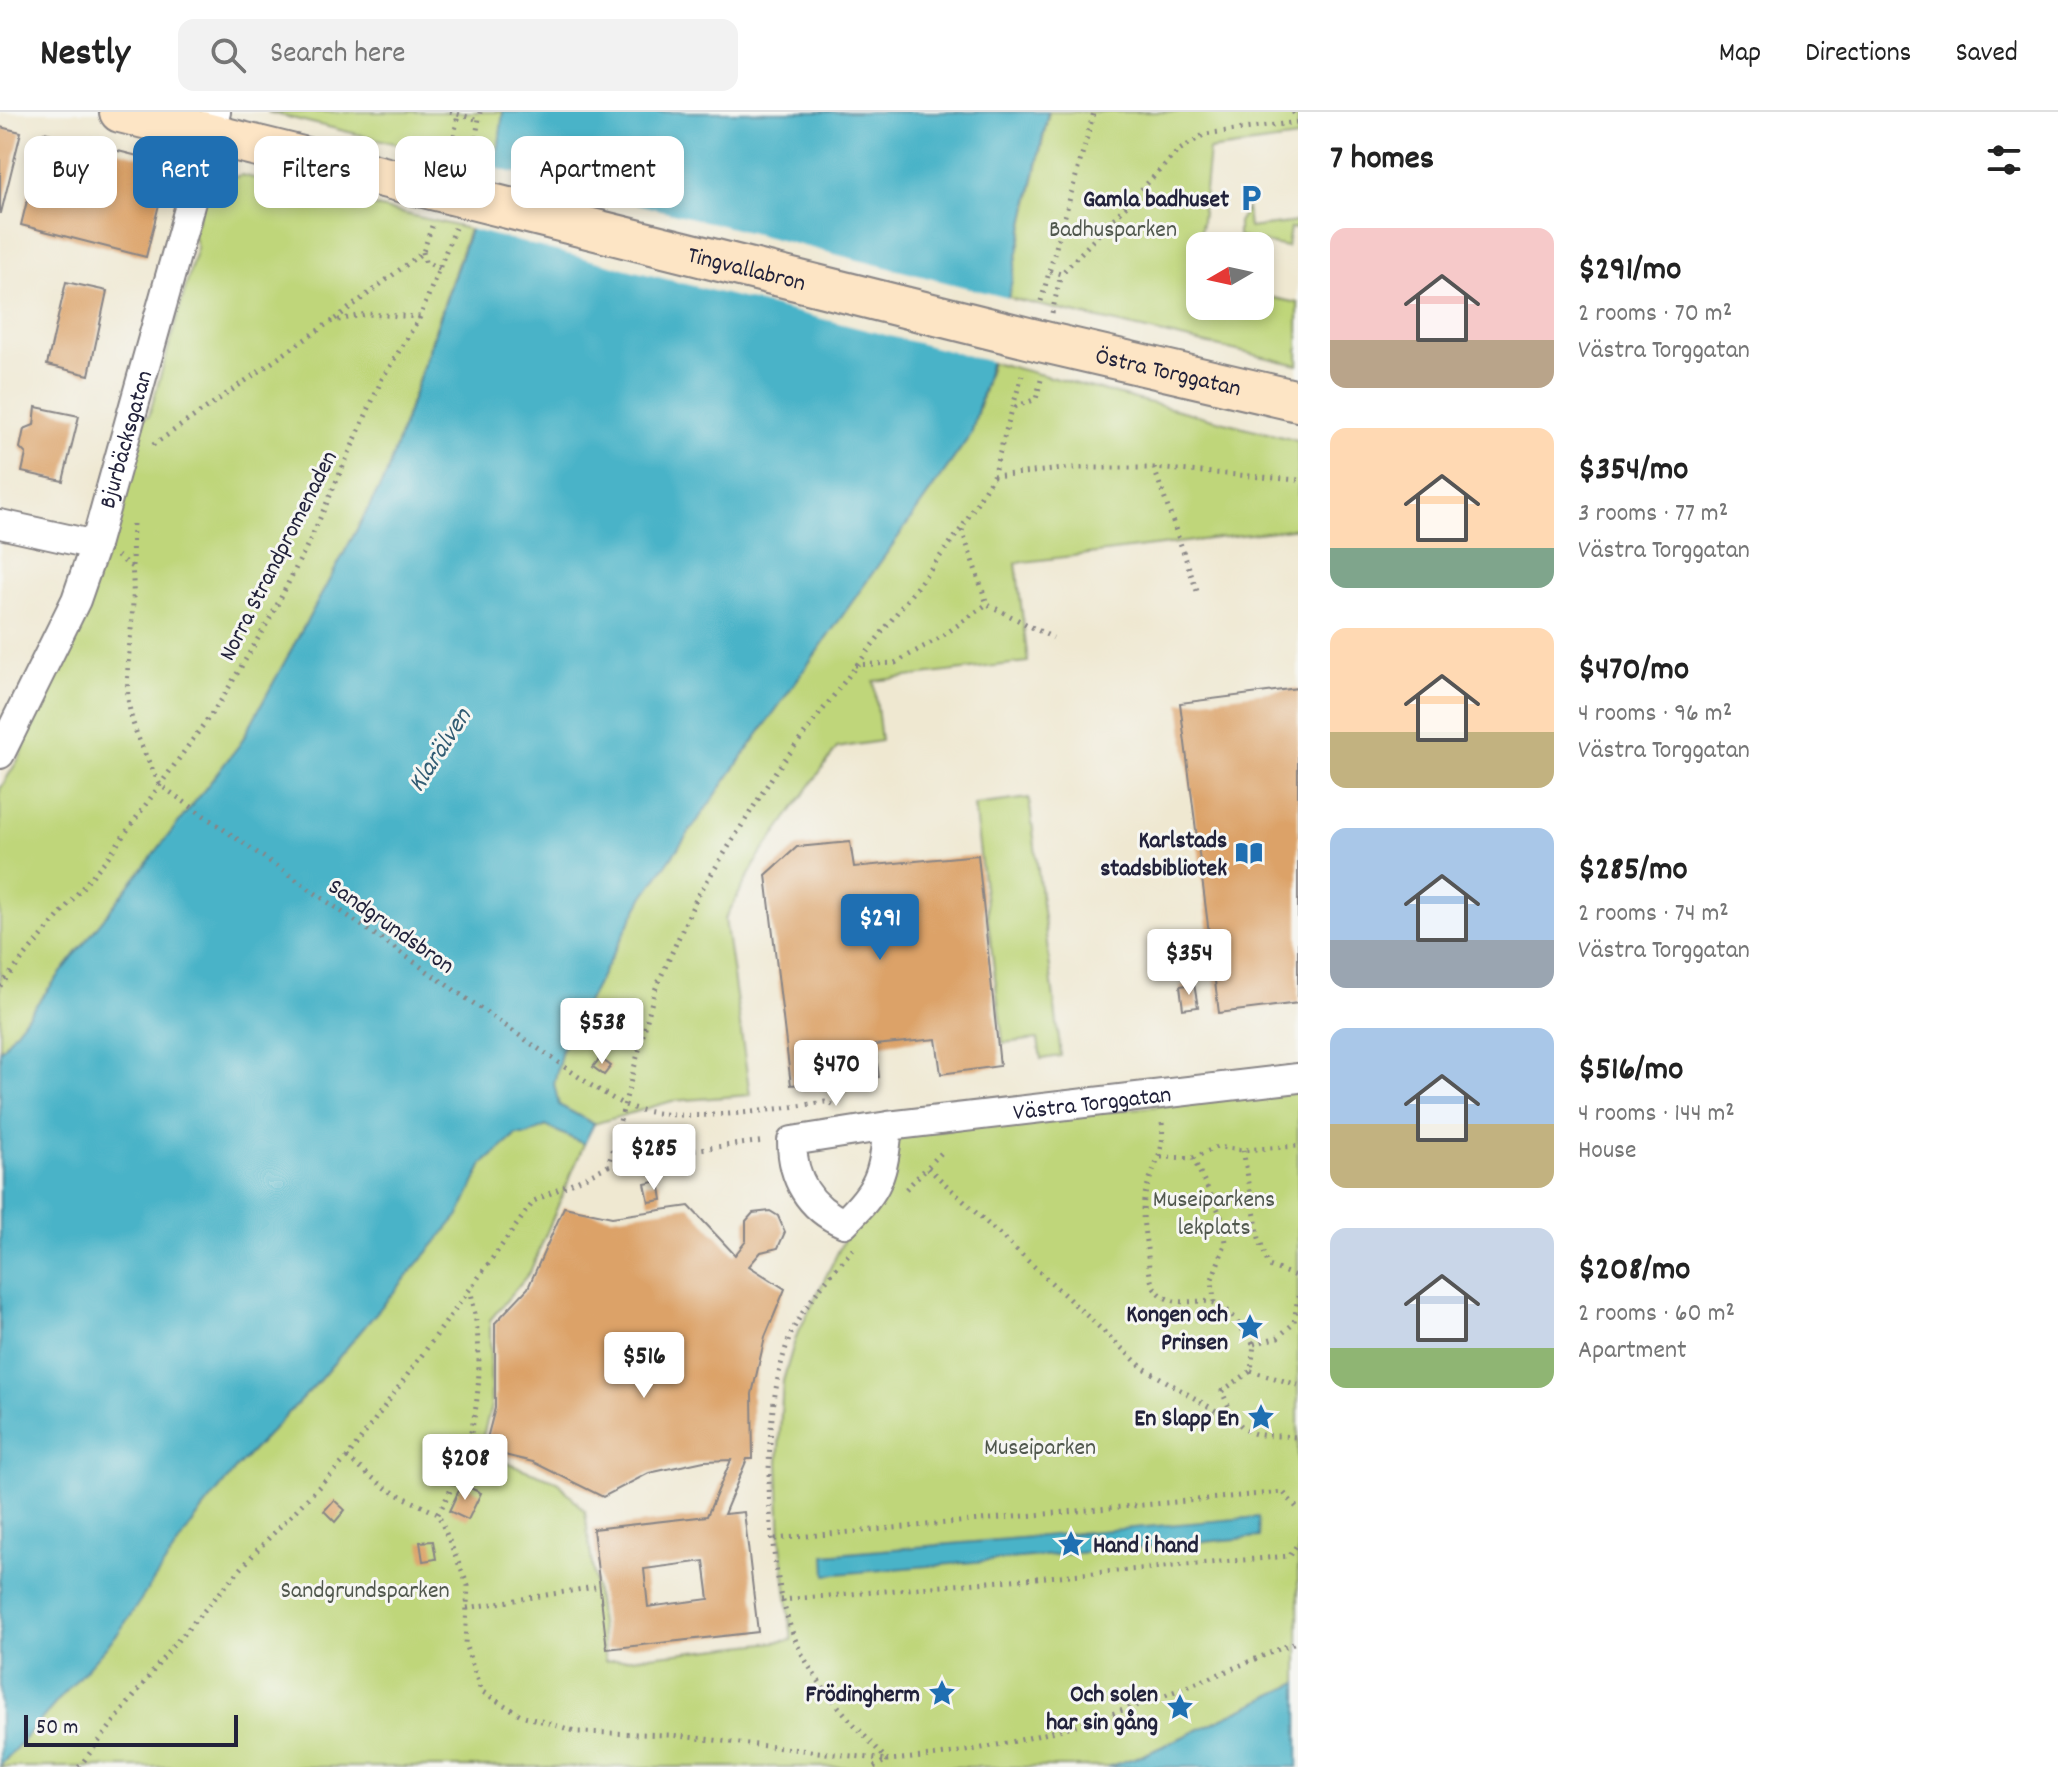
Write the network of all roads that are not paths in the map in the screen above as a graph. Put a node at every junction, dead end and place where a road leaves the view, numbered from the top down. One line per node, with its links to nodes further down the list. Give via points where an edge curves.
1 (120, 112): 2 (street, Tingvallabron)
2 (214, 123): 3 (street, Tingvallabron, bridge, via 453,193); 6 (street, Bjurbäcksgatan)
3 (1039, 350): 4 (street, Östra Torggatan)
4 (1298, 401)
5 (0, 524): 6 (street)
6 (95, 545): 7 (street, Bjurbäcksgatan, via 76,600)
7 (0, 754)
8 (1298, 1078): 9 (street, Västra Torggatan)
9 (888, 1126): 9 (street, Västra Torggatan, via 872,1196 844,1223 831,1217 796,1178 792,1141)

